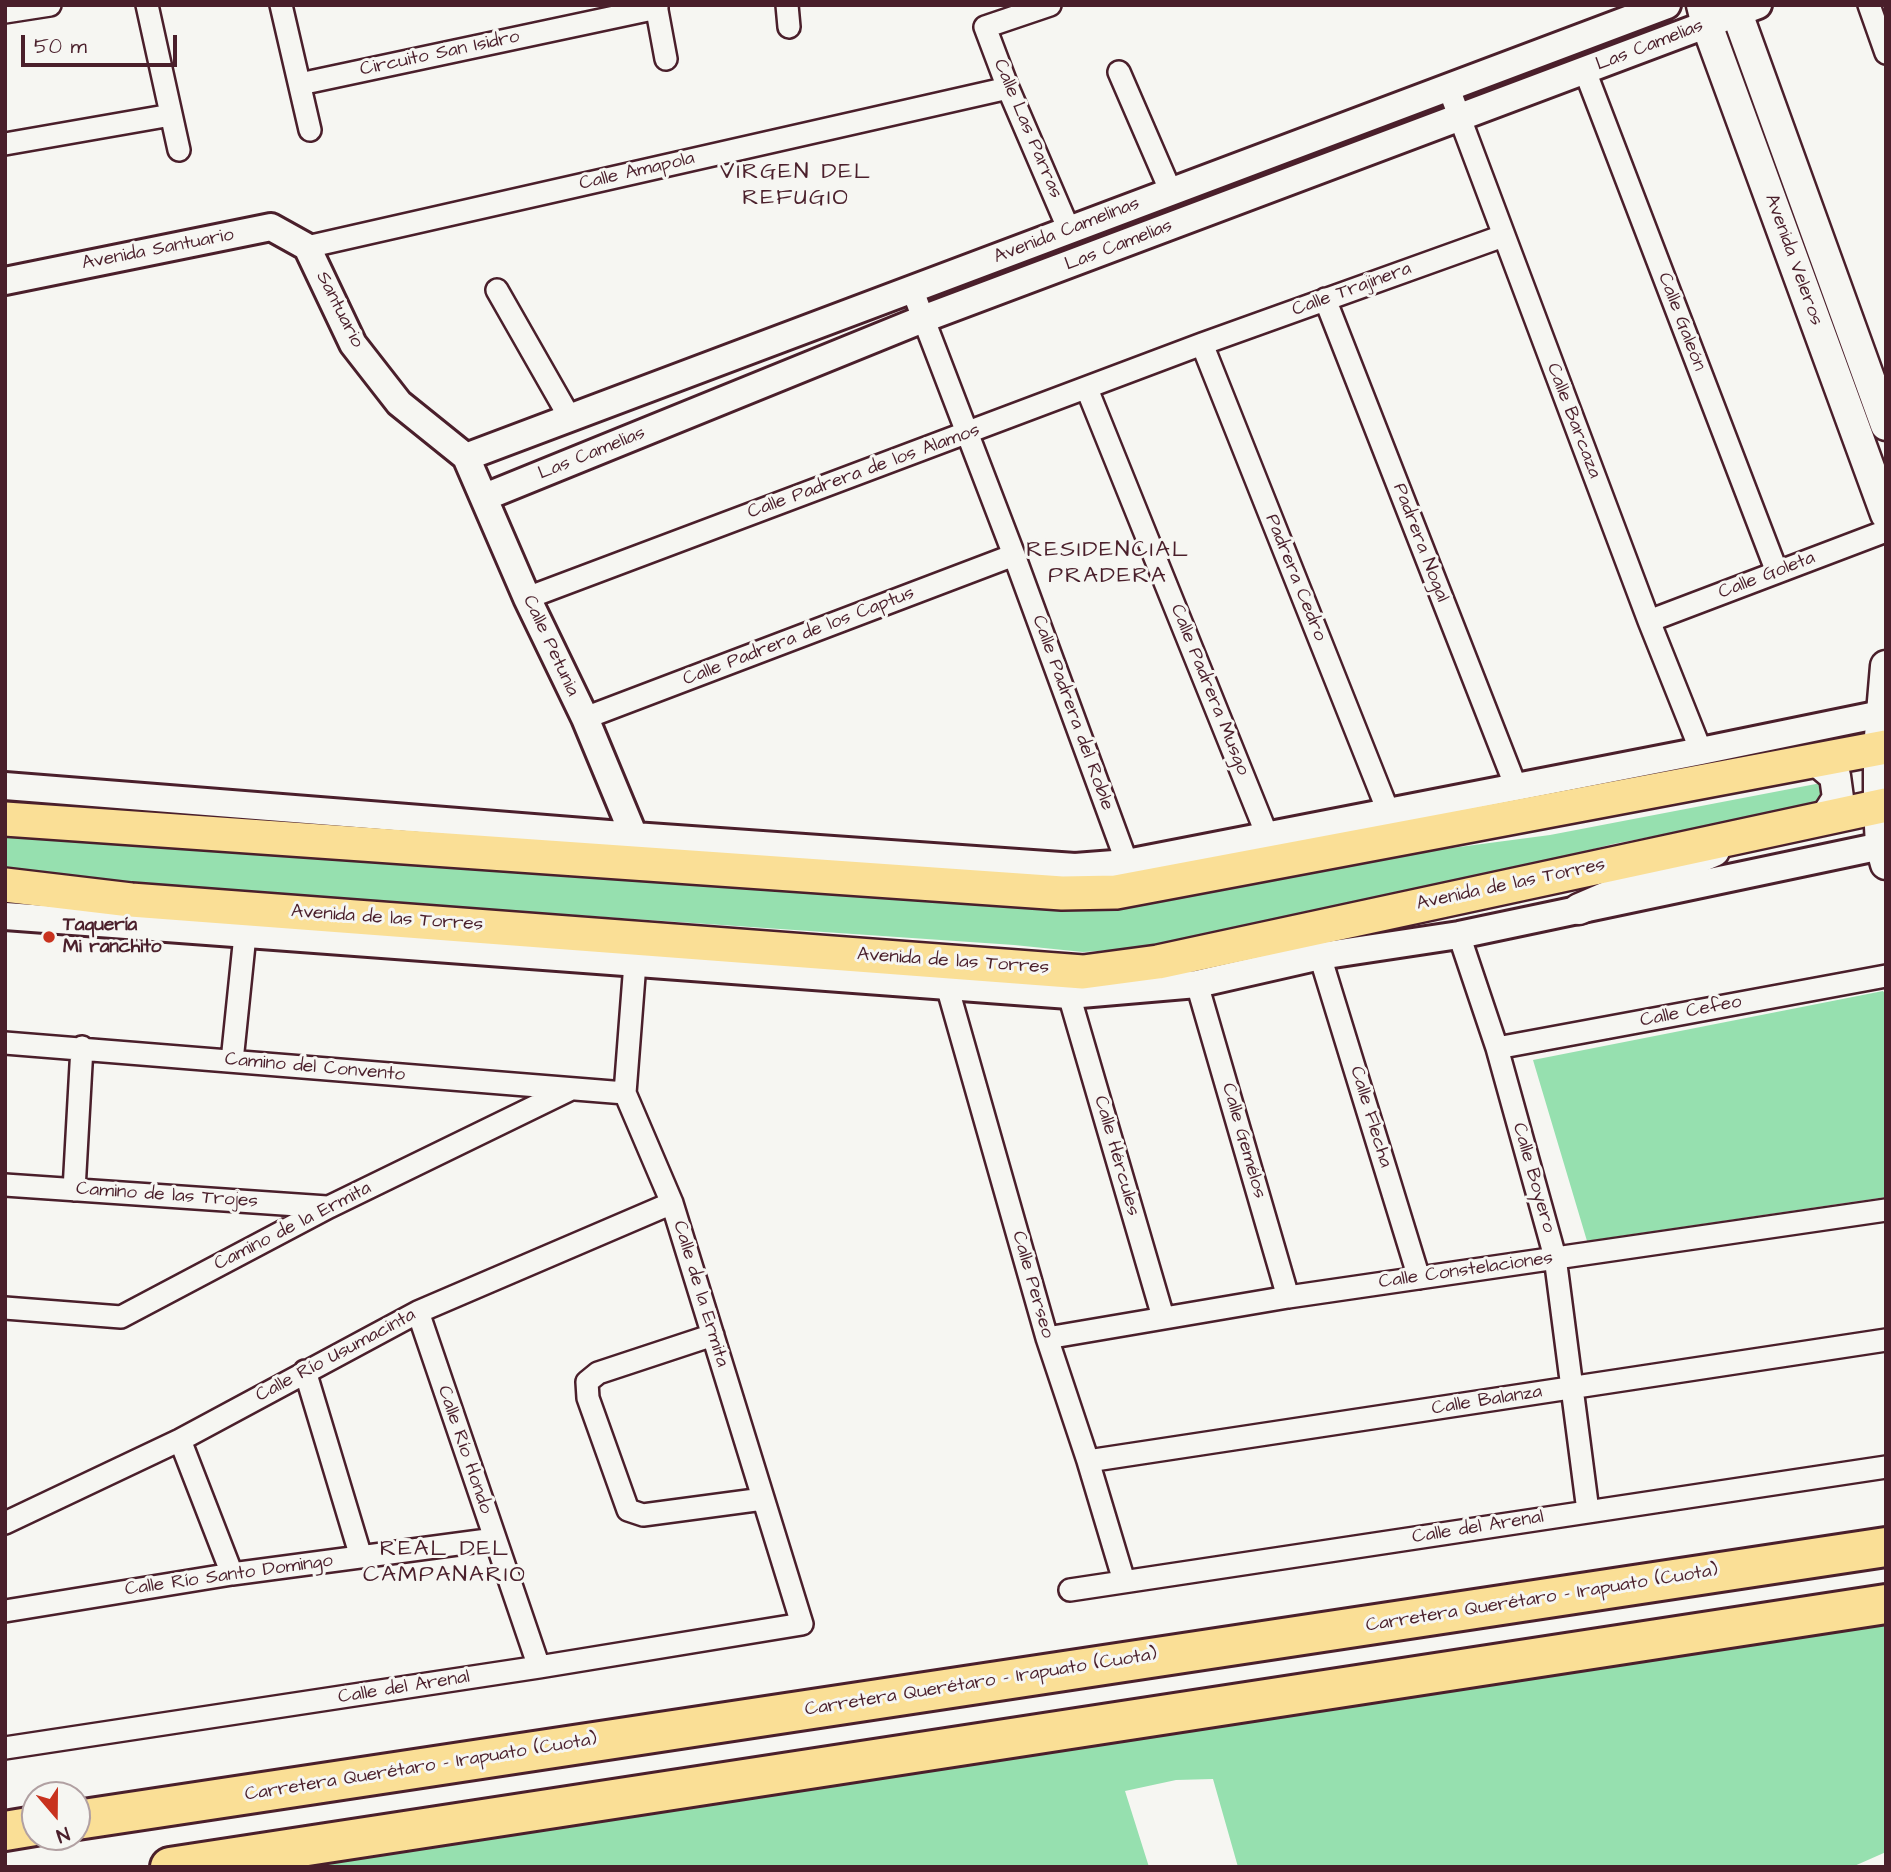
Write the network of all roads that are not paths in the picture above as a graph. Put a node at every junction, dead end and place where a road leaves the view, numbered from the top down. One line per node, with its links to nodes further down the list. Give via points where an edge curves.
1 (50, 5): 10 (street)
2 (147, 5): 20 (street)
3 (281, 5): 17 (street)
4 (787, 5): 12 (street)
5 (1049, 5): 18 (street, Calle Las Parras, via 985,27)
6 (1667, 5): 19 (street, Avenida Camelinas)
7 (1868, 5): 13 (street)
8 (657, 7): 14 (street); 17 (street, Circuito San Isidro)
9 (1742, 8): 11 (street, Las Camelias); 37 (main road, Avenida Veleros)
10 (5, 12)
11 (1704, 15): 15 (street, Las Camelias); 41 (main road, Avenida Veleros)
12 (789, 27)
13 (1886, 53)
14 (666, 59)
15 (1584, 71): 21 (street, Las Camelias); 44 (street, Calle Galeón)
16 (1119, 72): 25 (street)
17 (300, 84): 22 (street)
18 (1008, 88): 26 (street, Calle Las Parras); 28 (street, Calle Amapola)
19 (1448, 89): 21 (street, Calle Barcaza); 25 (street, Avenida Camelinas)
20 (171, 115): 23 (street); 24 (street)
21 (1458, 118): 27 (street, Calle Barcaza); 33 (street, Las Camelias)
22 (310, 130)
23 (5, 144)
24 (178, 150)
25 (1171, 192): 26 (street, Avenida Camelinas)
26 (1069, 230): 30 (street, Avenida Camelinas)
27 (1503, 236): 32 (street, Calle Trajinera); 46 (street, Calle Barcaza)
28 (307, 247): 29 (street, Avenida Santuario, via 271,227); 39 (street, Santuario, via 353,344 399,403)
29 (5, 281)
30 (912, 289): 33 (street, Calle Padrera del Roble); 36 (street, Avenida Camelinas)
31 (497, 290): 36 (street)
32 (1325, 299): 34 (street, Calle Trajinera); 54 (street, Padrera Nogal)
33 (923, 319): 38 (street, Calle Padrera del Roble); 40 (street, Las Camelias)
34 (1202, 344): 35 (street, Calle Padrera de los Alamos); 56 (street, Padrera Cedro)
35 (1087, 389): 38 (street, Calle Padrera de los Alamos); 60 (street, Calle Padrera Musgo)
36 (569, 418): 39 (street, Avenida Camelinas)
37 (1886, 425)
38 (968, 433): 43 (street, Calle Padrera del Roble); 45 (street, Calle Padrera de los Alamos)
39 (466, 457): 40 (street, Calle Petunia)
40 (485, 497): 45 (street, Calle Petunia)
41 (1886, 514)
42 (1886, 531): 44 (street, Calle Goleta)
43 (1014, 555): 49 (street, Calle Padrera de los Captus); 63 (street, Calle Padrera del Roble)
44 (1777, 572): 46 (street, Calle Goleta)
45 (527, 598): 49 (street, Calle Petunia)
46 (1648, 621): 51 (street, Calle Barcaza)
47 (1886, 666): 48 (main road)
48 (1884, 713): 50 (main road); 51 (street)
49 (585, 718): 61 (street, Calle Petunia)
50 (1883, 747): 52 (main road); 55 (main road)
51 (1701, 751): 54 (street)
52 (1815, 760): 57 (main road, via 1835,776 1838,798); 58 (main road, via 1115,892 1048,892)
53 (5, 786): 61 (street)
54 (1516, 787): 56 (street)
55 (1882, 806): 57 (main road, Avenida de las Torres); 62 (main road)
56 (1388, 811): 60 (street)
57 (1826, 817): 59 (main road, Avenida de las Torres)
58 (5, 819)
59 (1758, 831): 64 (main road, Avenida de las Torres, via 1158,962 1083,972 131,900); 65 (main road)
60 (1268, 835): 63 (street)
61 (634, 836): 63 (street, via 1074,867)
62 (1884, 851): 65 (street, Avenida de las Torres)
63 (1127, 863)
64 (5, 885)
65 (1579, 909): 68 (street, Avenida de las Torres)
66 (5, 916): 67 (street, Avenida de las Torres)
67 (245, 934): 70 (street, Avenida de las Torres); 78 (street)
68 (1459, 935): 69 (street, Avenida de las Torres); 77 (street, Calle Boyero)
69 (1320, 956): 72 (street, Avenida de las Torres); 87 (street, Calle Flecha)
70 (635, 963): 73 (street, Avenida de las Torres); 80 (street, Calle de la Ermita)
71 (1886, 976): 77 (street, Calle Cefeo)
72 (1197, 984): 74 (street, Avenida de las Torres); 88 (street, Calle Gemélos)
73 (947, 986): 74 (street, Avenida de las Torres); 93 (street, Calle Perseo)
74 (1069, 995): 91 (street, Calle Hércules)
75 (5, 1043): 76 (street, Camino del Convento)
76 (82, 1047): 78 (street, Camino del Convento); 82 (street)
77 (1497, 1048): 86 (street, Calle Boyero)
78 (232, 1061): 79 (street, Camino del Convento)
79 (571, 1089): 80 (street, Camino del Convento); 84 (street, Camino de la Ermita)
80 (625, 1093): 83 (street, Calle de la Ermita)
81 (5, 1185): 82 (street, Camino de las Trojes)
82 (75, 1190): 84 (street, Camino de las Trojes)
83 (673, 1203): 90 (street, Calle Río Usumacinta); 92 (street, Calle de la Ermita)
84 (329, 1207): 89 (street, Camino de la Ermita, via 121,1317)
85 (1886, 1210): 86 (street, Calle Constelaciones)
86 (1555, 1257): 87 (street, Calle Constelaciones); 96 (street, Calle Boyero)
87 (1419, 1278): 88 (street, Calle Constelaciones)
88 (1288, 1297): 91 (street, Calle Constelaciones)
89 (5, 1308)
90 (418, 1312): 95 (street, Calle Río Usumacinta); 103 (street, Calle Río Hondo)
91 (1163, 1317): 93 (street, Calle Constelaciones)
92 (713, 1335): 100 (street, Calle de la Ermita); 100 (street, via 598,1373 587,1382 588,1398 628,1510 643,1515)
93 (1047, 1338): 98 (street, Calle Perseo)
94 (1886, 1340): 96 (street, Calle Balanza)
95 (305, 1371): 97 (street, Calle Río Usumacinta); 105 (street)
96 (1573, 1388): 98 (street, Calle Balanza); 101 (street, Calle Boyero)
97 (180, 1440): 102 (street, Calle Río Usumacinta); 106 (street)
98 (1088, 1461): 107 (street, Calle Perseo)
99 (1886, 1467): 101 (street, Calle del Arenal)
100 (763, 1499): 111 (street, Calle de la Ermita)
101 (1588, 1511): 107 (street, Calle del Arenal)
102 (5, 1523)
103 (495, 1539): 105 (street, Calle Río Santo Domingo); 112 (street, Calle Río Hondo)
104 (1886, 1547): 114 (highway, Carretera Querétaro - Irapuato (Cuota))
105 (361, 1557): 106 (street, Calle Río Santo Domingo)
106 (232, 1574): 110 (street, Calle Río Santo Domingo)
107 (1124, 1581): 108 (street, Calle del Arenal)
108 (1070, 1590)
109 (1886, 1604): 115 (highway)
110 (5, 1611)
111 (802, 1624): 112 (street, Calle del Arenal)
112 (539, 1667): 113 (street, Calle del Arenal)
113 (5, 1748)
114 (91, 1818)
115 (170, 1867)

